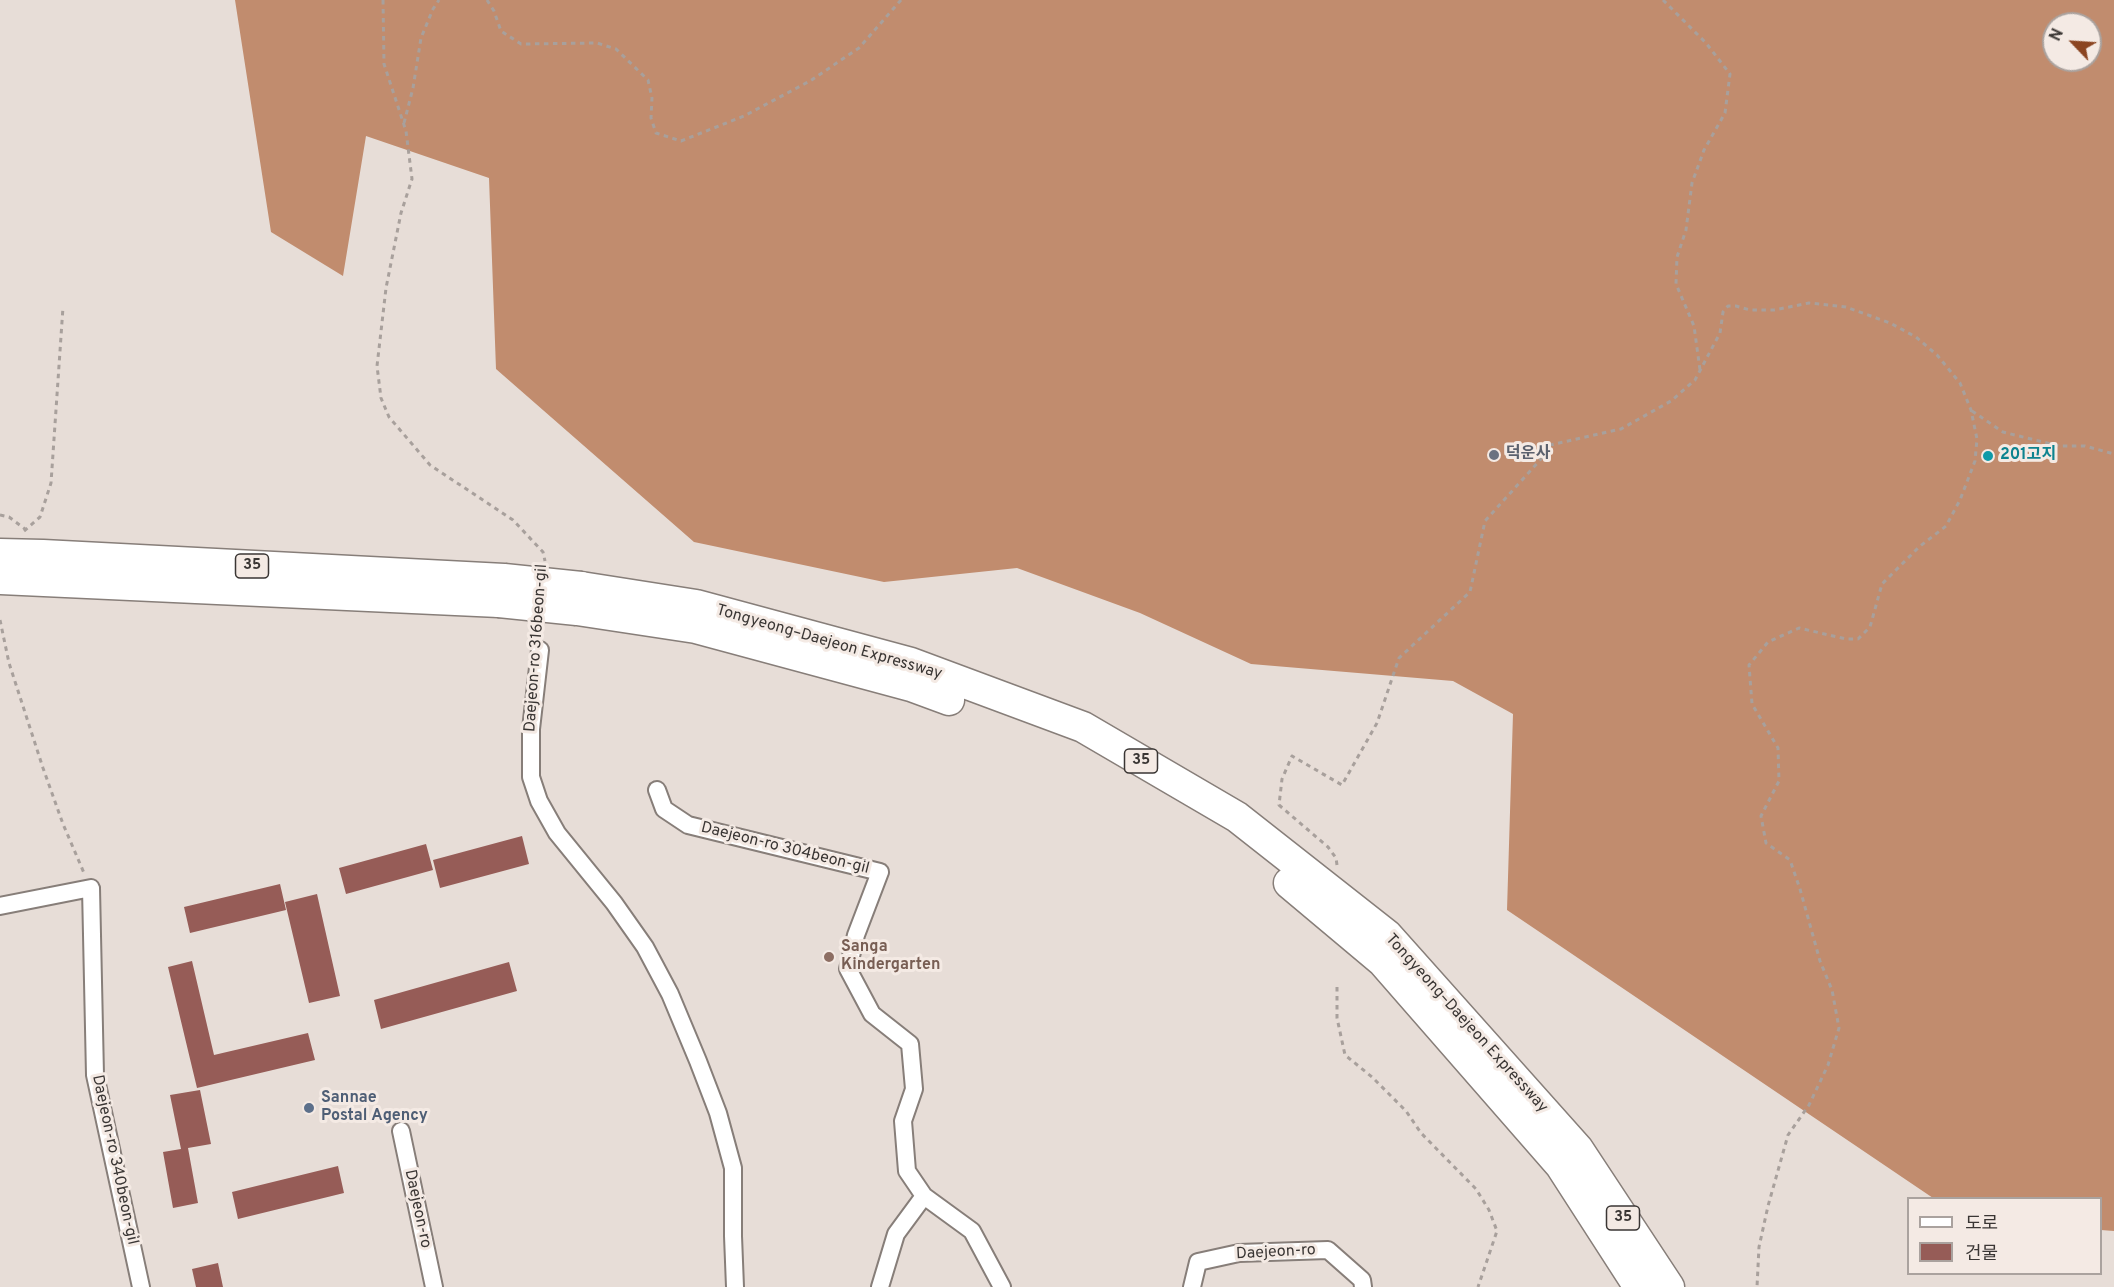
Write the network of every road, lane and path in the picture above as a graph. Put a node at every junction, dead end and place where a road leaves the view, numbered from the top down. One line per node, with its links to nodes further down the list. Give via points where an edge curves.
1 (383, 0): 6 (path, Daejeon-ro 316beon-gil, via 384,64)
2 (441, 0): 6 (path, via 421,38)
3 (487, 0): 4 (path, via 501,32 521,44 597,43 616,49 648,80 656,133 681,141 744,116 810,81 859,48)
4 (901, 0)
5 (1663, 0): 8 (path, via 1730,74 1725,113 1704,150 1692,183 1686,230 1677,257 1676,284 1694,326)
6 (404, 124): 14 (path, Daejeon-ro 316beon-gil, via 412,179 394,241 386,288 377,366 381,398 389,417 430,465 513,520 543,552)
7 (63, 307): 12 (path, via 51,483 40,517)
8 (1700, 370): 9 (path, via 1720,333 1723,312 1728,306 1750,310 1809,303 1846,307 1916,337 1960,383); 20 (path, via 1695,380 1671,401 1621,429 1551,445 1485,521 1470,592 1399,658 1377,723 1342,785 1292,756 1281,779 1280,805 1328,847 1336,858)
9 (1971, 410): 10 (path, via 2003,432); 37 (path, via 1977,440 1975,461 1960,500 1946,526 1882,584 1870,627 1858,639 1799,628 1768,642 1749,665 1752,704 1778,747 1779,781 1761,816 1766,843 1790,860 1832,990 1839,1028 1828,1065 1809,1105 1788,1135 1759,1247)
10 (2114, 454)
11 (0, 515): 12 (path)
12 (25, 529): 13 (path)
13 (9, 545): 16 (highway, Tongyeong–Daejeon Expressway / 35, via 43,555)
14 (546, 566)
15 (0, 579): 16 (highway, Tongyeong–Daejeon Expressway / 35)
16 (501, 590): 25 (highway, Tongyeong–Daejeon Expressway / 35, bridge, via 696,605 911,663 1083,727 1237,817 1387,935)
17 (0, 620): 21 (path, via 9,663 47,779)
18 (540, 650): 29 (street, Daejeon-ro 316beon-gil, via 531,729 531,777 557,833 645,946 698,1061 733,1168)
19 (657, 790): 26 (street, Daejeon-ro 304beon-gil, via 664,809 688,825 880,873 856,935 848,969 872,1014 910,1044 914,1089 903,1121 908,1171)
20 (1337, 869)
21 (91, 888): 22 (street); 27 (street, Daejeon-ro 340beon-gil, via 95,1075)
22 (0, 906)
23 (1337, 987): 34 (path, via 1337,1018 1345,1055 1406,1110 1421,1133 1476,1189 1489,1210 1497,1231)
24 (401, 1131): 28 (street, Daejeon-ro)
25 (1569, 1157): 35 (highway, Tongyeong–Daejeon Expressway / 35); 36 (highway, Tongyeong–Daejeon Expressway / 35)
26 (924, 1196): 30 (street, via 896,1234); 31 (street, Daejeon-ro 304beon-gil, via 972,1231)
27 (141, 1287)
28 (434, 1287)
29 (735, 1287)
30 (880, 1287)
31 (1002, 1287)
32 (1192, 1287): 33 (street, Daejeon-ro, via 1198,1262 1239,1253 1328,1250 1362,1280)
33 (1363, 1287)
34 (1478, 1287)
35 (1639, 1287)
36 (1669, 1287)
37 (1757, 1287)

